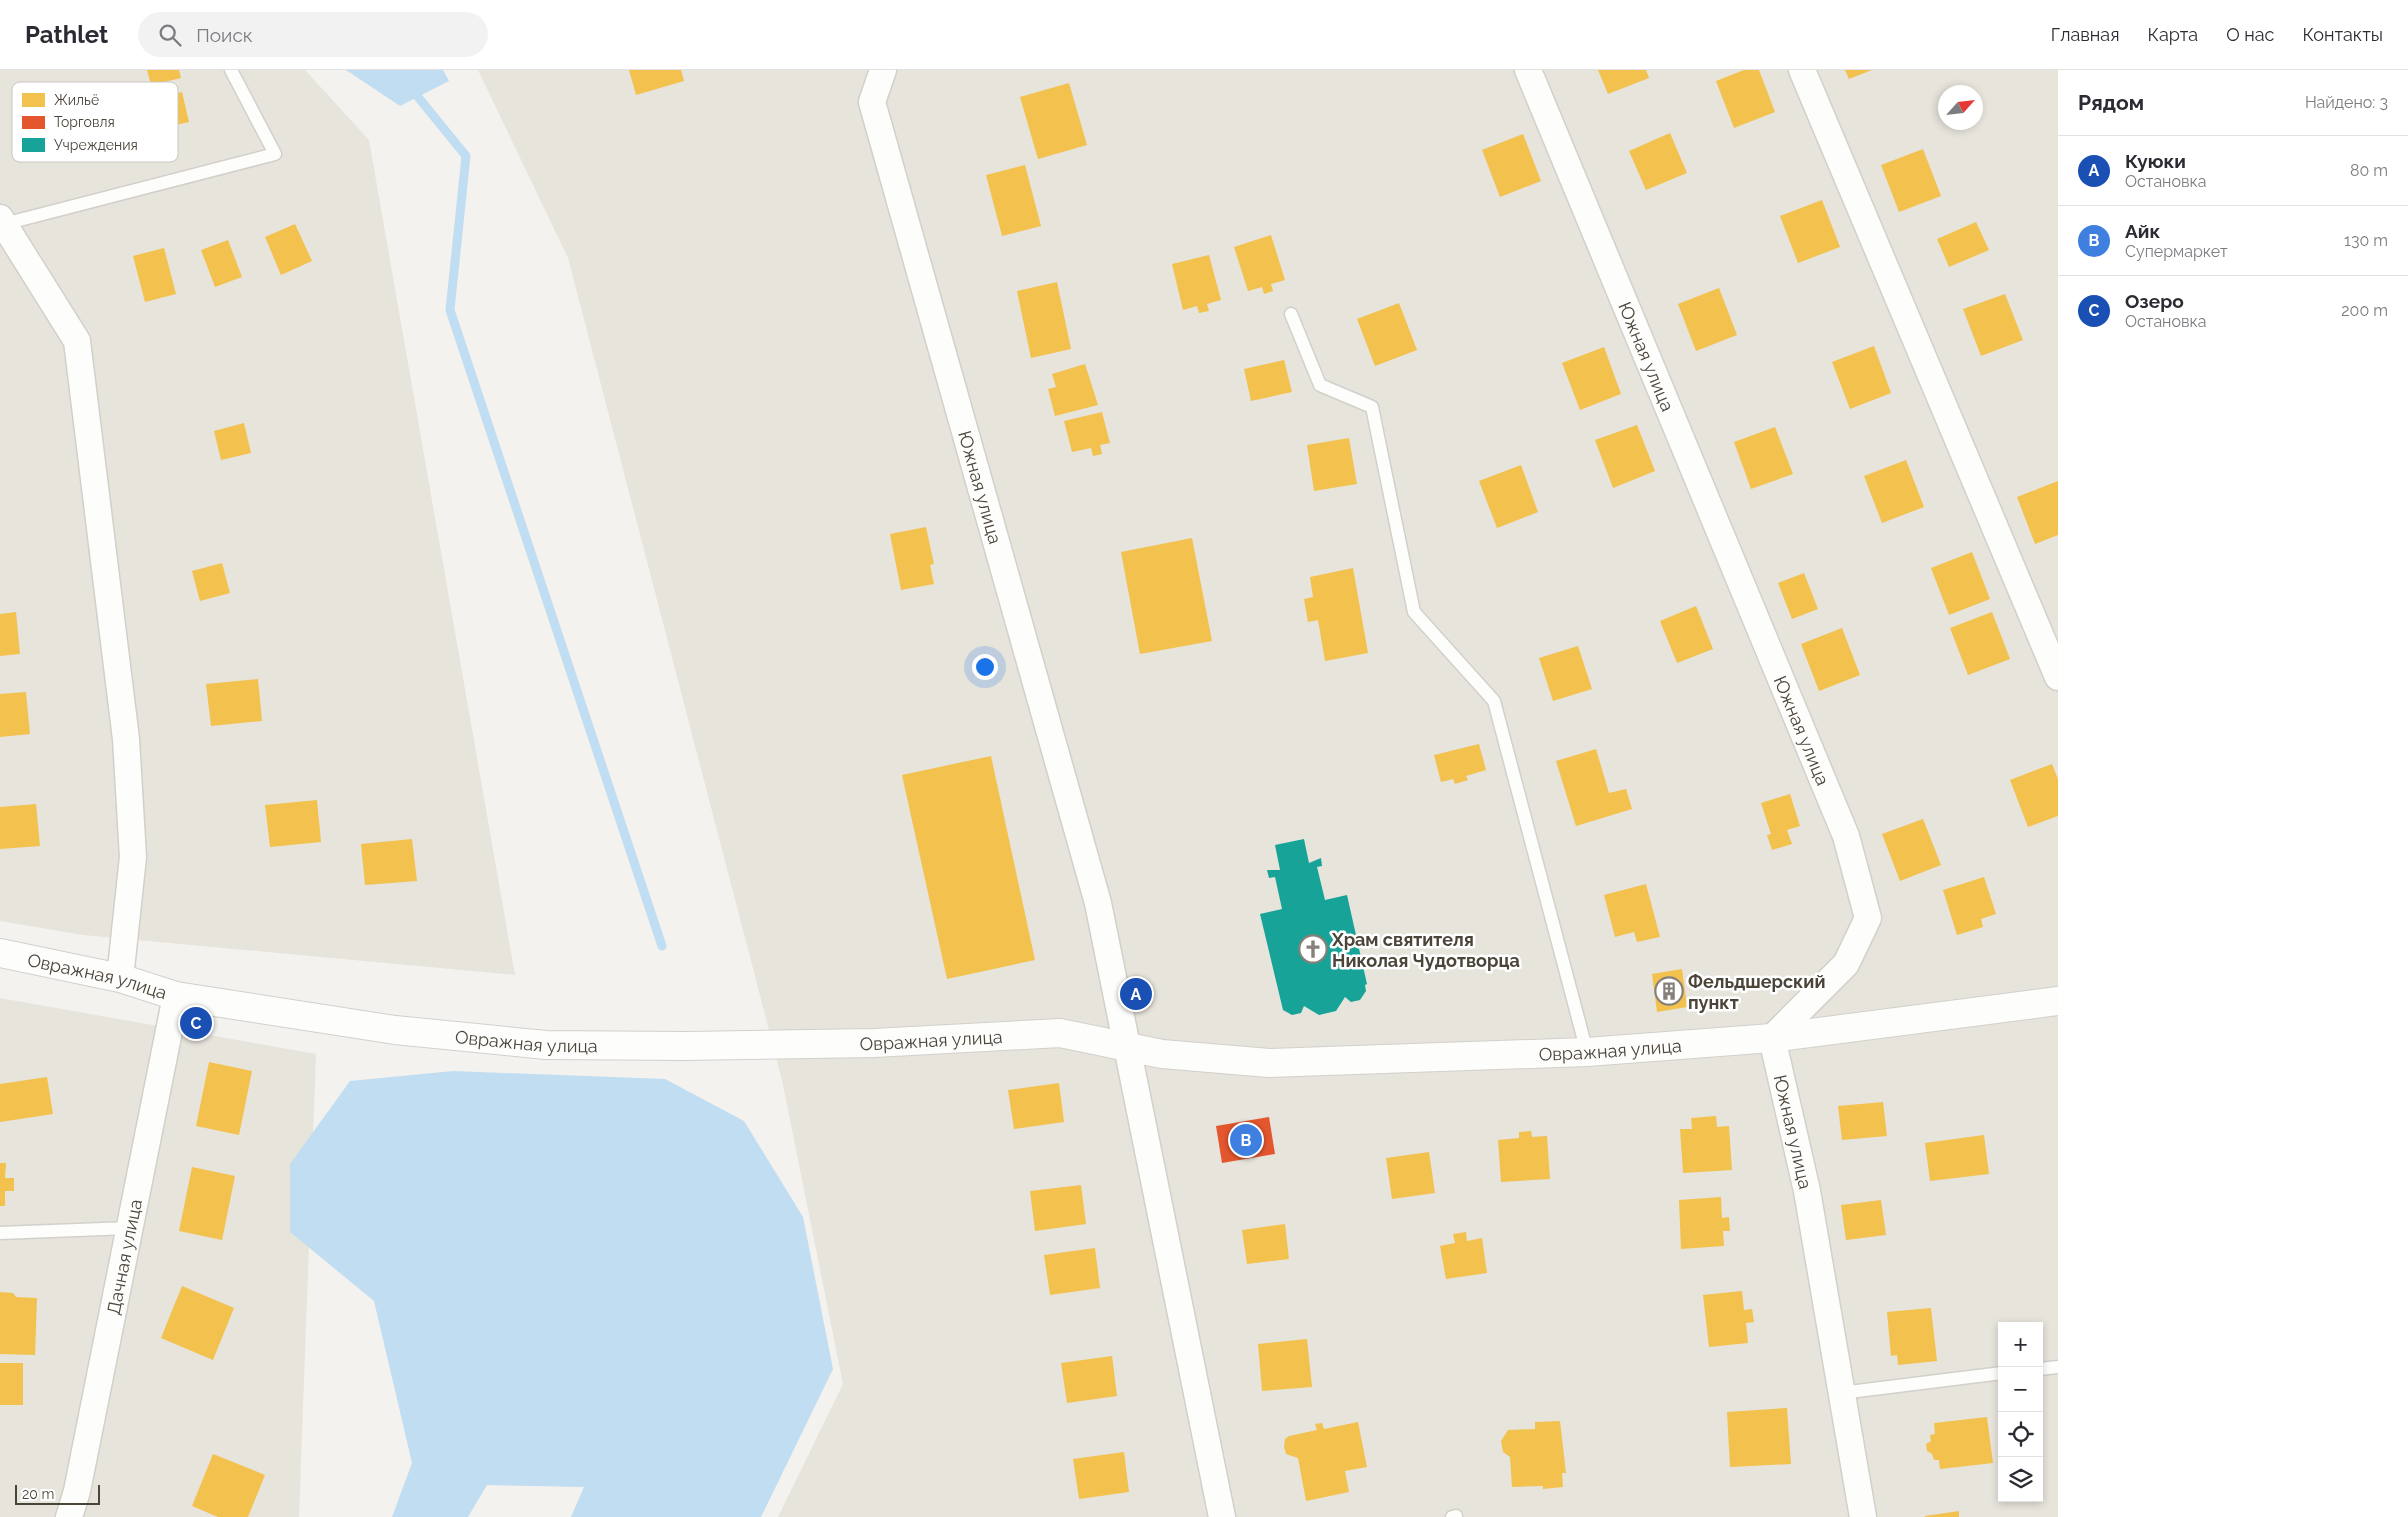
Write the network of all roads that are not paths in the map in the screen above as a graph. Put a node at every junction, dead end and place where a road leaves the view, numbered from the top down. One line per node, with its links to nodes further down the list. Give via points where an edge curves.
1 (231, 70): 5 (lane, via 275,154)
2 (882, 70): 13 (street, Южная улица, via 872,102 1098,903)
3 (1528, 70): 12 (street, Южная улица, via 1846,836 1868,918 1846,964)
4 (1802, 70): 7 (street)
5 (2, 221): 9 (street, via 77,341 126,739 133,857)
6 (1291, 314): 14 (lane, via 1320,385 1372,407 1414,612 1494,701)
7 (2058, 677)
8 (0, 954): 9 (street, Овражная улица)
9 (120, 978): 10 (street, Овражная улица)
10 (176, 996): 13 (street, Овражная улица, via 394,1030 546,1045 874,1043 1060,1033); 15 (street, Дачная улица)
11 (2058, 1002): 12 (street, Овражная улица)
12 (1772, 1038): 14 (street, Овражная улица); 20 (street, Южная улица, via 1806,1191)
13 (1126, 1047): 14 (street, Овражная улица, via 1162,1054 1269,1062); 22 (street, Южная улица)
14 (1587, 1052)
15 (129, 1228): 16 (lane); 21 (street, Дачная улица)
16 (0, 1233)
17 (2058, 1367): 18 (lane)
18 (2043, 1369)
19 (1998, 1373): 20 (lane)
20 (1842, 1392): 23 (street, Южная улица)
21 (69, 1517)
22 (1222, 1517)
23 (1863, 1517)

